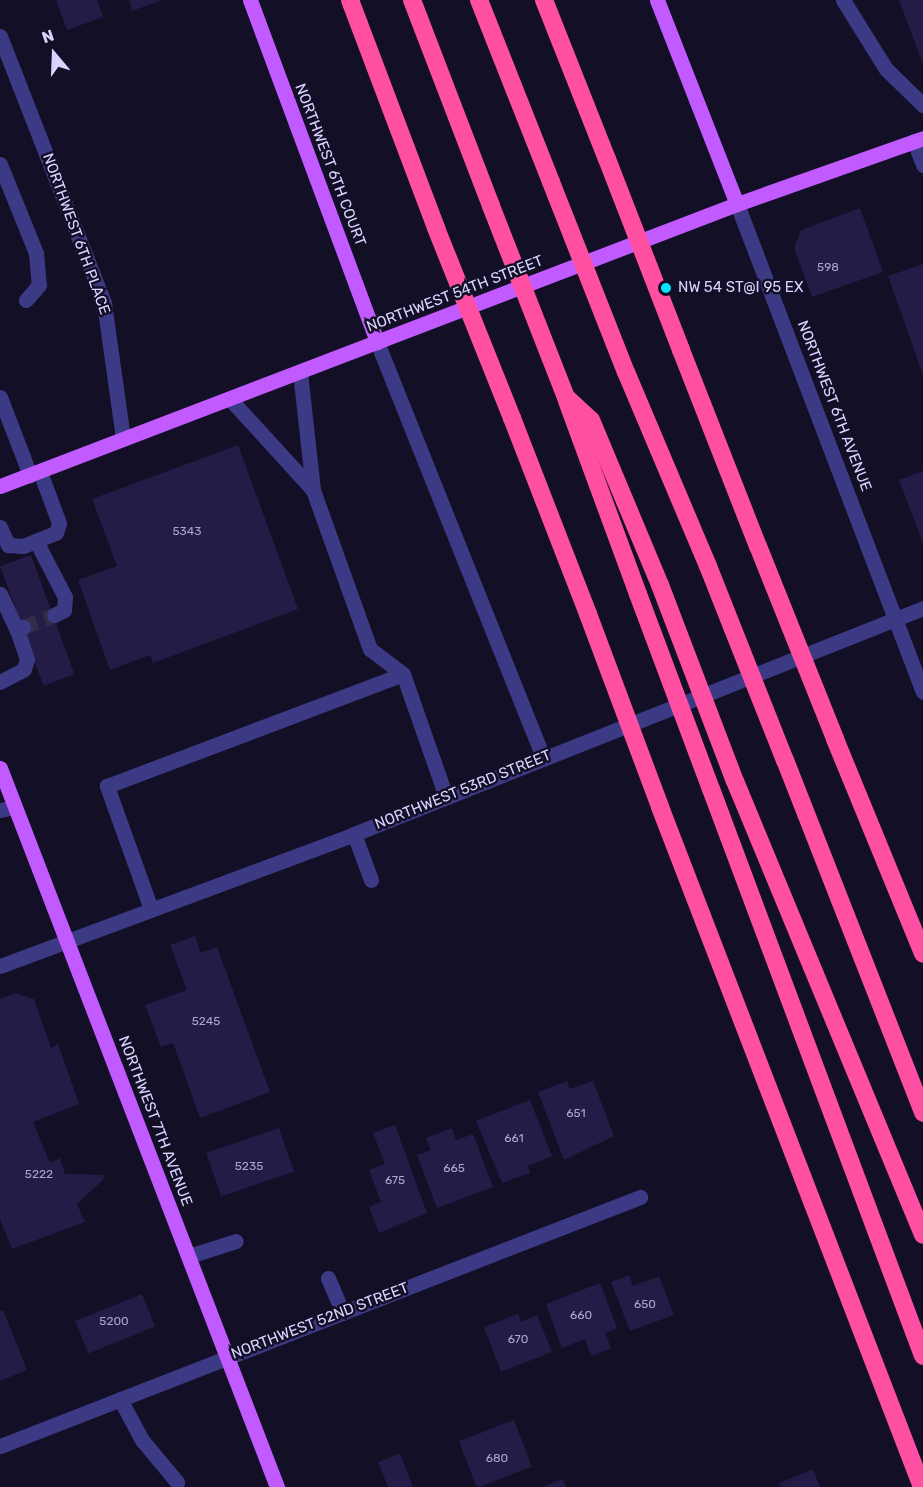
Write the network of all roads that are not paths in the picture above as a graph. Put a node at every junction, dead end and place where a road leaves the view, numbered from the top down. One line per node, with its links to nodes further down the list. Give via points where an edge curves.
1 (250, 0): 15 (main road, NORTHWEST 6TH COURT)
2 (350, 0): 56 (highway, bridge)
3 (412, 0): 18 (highway, bridge)
4 (479, 0): 43 (highway, bridge)
5 (544, 0): 41 (highway, bridge, via 834,739)
6 (657, 0): 13 (main road, NORTHWEST 6TH AVENUE)
7 (843, 0): 9 (street, via 886,69)
8 (0, 36): 20 (street, NORTHWEST 6TH PLACE, via 104,303)
9 (923, 105)
10 (918, 139): 12 (street); 13 (main road, NORTHWEST 54TH STREET)
11 (0, 164): 14 (street, via 36,253 39,285)
12 (923, 165)
13 (737, 204): 15 (main road, NORTHWEST 54TH STREET); 29 (street, NORTHWEST 6TH AVENUE)
14 (26, 300)
15 (377, 342): 16 (main road, NORTHWEST 54TH STREET); 33 (street)
16 (300, 372): 19 (main road, NORTHWEST 54TH STREET); 23 (street)
17 (0, 397): 21 (street)
18 (566, 397): 45 (highway, bridge, via 591,420); 51 (highway, bridge)
19 (230, 399): 20 (main road, NORTHWEST 54TH STREET); 23 (street)
20 (123, 439): 21 (main road, NORTHWEST 54TH STREET)
21 (35, 474): 22 (main road, NORTHWEST 54TH STREET); 25 (street, via 59,523 56,533)
22 (0, 486)
23 (313, 490): 30 (street, via 370,650)
24 (0, 527): 25 (street, via 8,545 23,546)
25 (36, 541): 28 (street, via 64,597 64,610)
26 (0, 594): 31 (street, via 20,628 27,659 24,669)
27 (923, 608): 29 (street, NORTHWEST 53RD STREET)
28 (54, 615)
29 (895, 618): 32 (street, NORTHWEST 6TH AVENUE); 33 (street, NORTHWEST 53RD STREET)
30 (403, 674): 35 (street); 39 (street, via 107,786)
31 (0, 682)
32 (923, 692)
33 (543, 758): 35 (street, NORTHWEST 53RD STREET)
34 (0, 768): 36 (main road, NORTHWEST 7TH AVENUE)
35 (446, 797): 37 (street, NORTHWEST 53RD STREET)
36 (8, 809): 40 (main road, NORTHWEST 7TH AVENUE)
37 (354, 834): 38 (street); 39 (street, NORTHWEST 53RD STREET)
38 (371, 880)
39 (151, 909): 40 (street, NORTHWEST 53RD STREET)
40 (66, 941): 42 (street, NORTHWEST 53RD STREET); 47 (main road, NORTHWEST 7TH AVENUE)
41 (923, 954)
42 (0, 966)
43 (923, 1113)
44 (640, 1197): 49 (street, NORTHWEST 52ND STREET)
45 (923, 1234)
46 (236, 1241): 47 (street)
47 (189, 1256): 50 (main road, NORTHWEST 7TH AVENUE)
48 (328, 1278): 49 (street)
49 (343, 1313): 50 (street, NORTHWEST 52ND STREET)
50 (227, 1356): 52 (street, NORTHWEST 52ND STREET); 55 (main road, NORTHWEST 7TH AVENUE)
51 (923, 1356)
52 (120, 1399): 53 (street, NORTHWEST 52ND STREET); 54 (street, via 142,1440)
53 (0, 1446)
54 (177, 1482)
55 (277, 1487)
56 (922, 1487)

